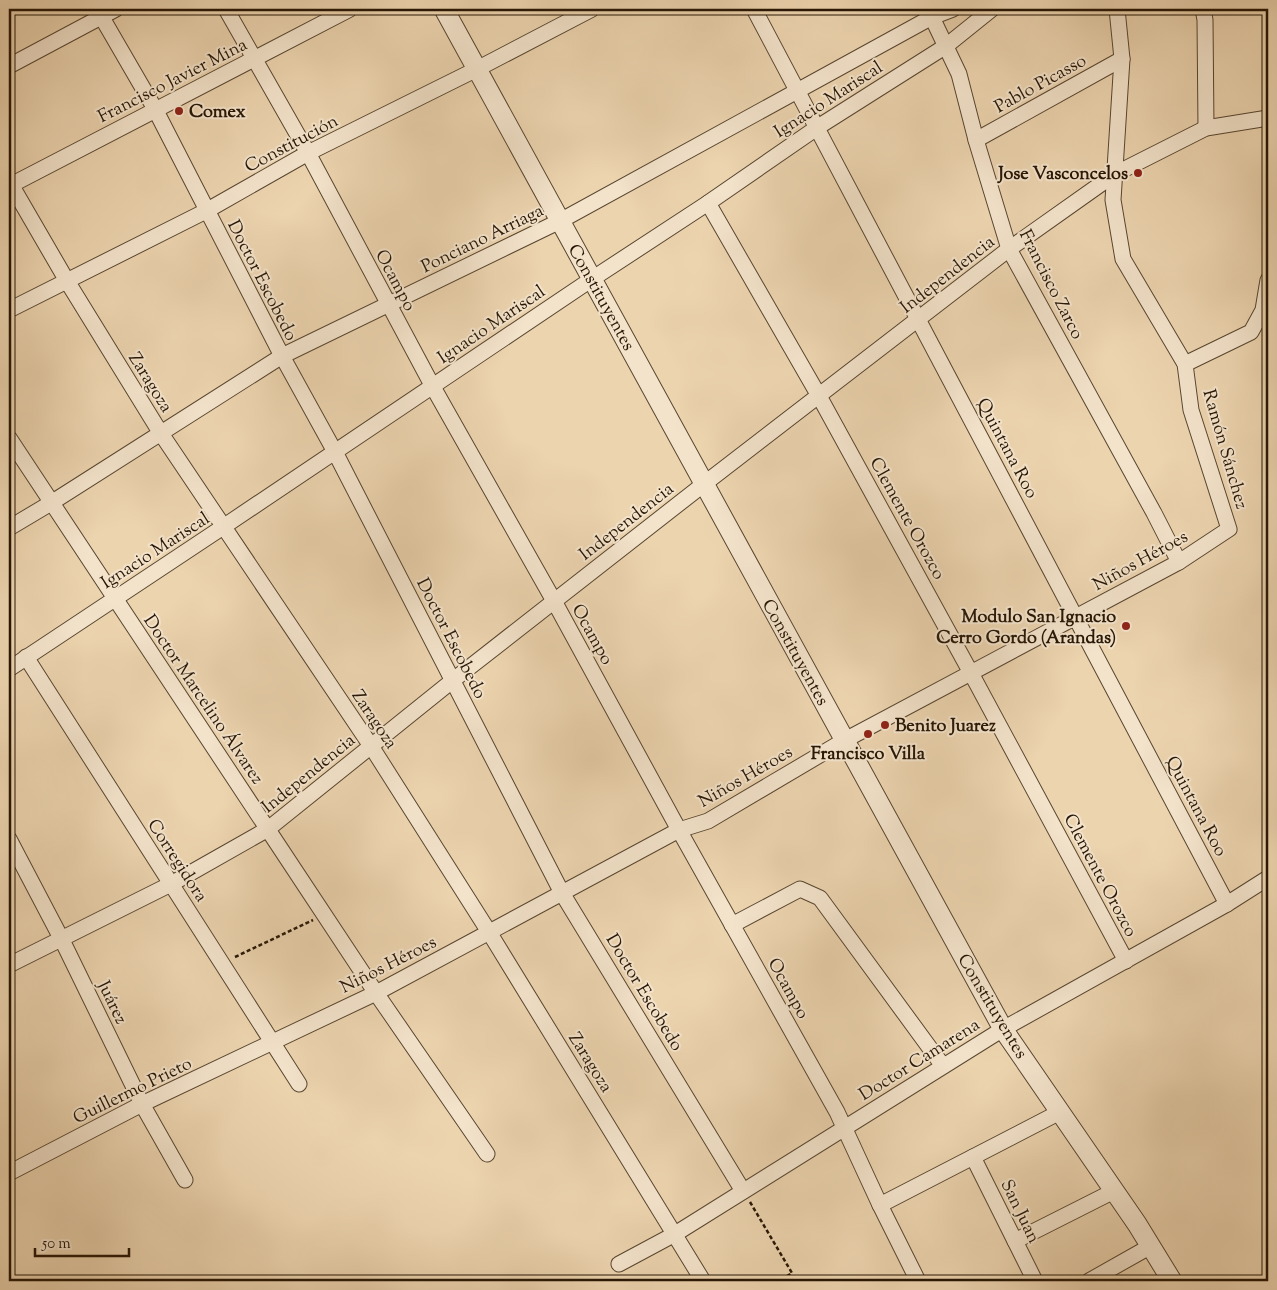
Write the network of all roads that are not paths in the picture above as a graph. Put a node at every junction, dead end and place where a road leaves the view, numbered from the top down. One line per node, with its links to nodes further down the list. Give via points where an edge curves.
1 (116, 9): 11 (street)
2 (226, 9): 14 (street, Ocampo)
3 (350, 9): 14 (street, Francisco Javier Mina)
4 (444, 9): 17 (street, Constituyentes)
5 (592, 9): 17 (street, Constitución)
6 (754, 9): 18 (street, Quintana Roo)
7 (953, 9): 12 (street, Ponciano Arriaga)
8 (992, 9): 13 (street, Ignacio Mariscal)
9 (1117, 9): 15 (street, Ramón Sánchez)
10 (1203, 9): 22 (street)
11 (99, 12): 16 (street); 19 (street, Doctor Escobedo)
12 (930, 13): 13 (street, Francisco Zarco); 18 (street, Ponciano Arriaga)
13 (946, 46): 21 (street, Ignacio Mariscal); 23 (street, Francisco Zarco, via 959,74)
14 (254, 59): 19 (street, Francisco Javier Mina); 24 (street, Ocampo)
15 (1122, 59): 23 (street, Pablo Picasso); 25 (street, Ramón Sánchez)
16 (9, 66)
17 (477, 69): 24 (street, Constitución); 29 (street, Constituyentes)
18 (798, 91): 21 (street, Quintana Roo); 29 (street, Ponciano Arriaga)
19 (155, 109): 26 (street, Francisco Javier Mina); 28 (street, Doctor Escobedo)
20 (1268, 118): 22 (street, Independencia)
21 (818, 127): 27 (street, Ignacio Mariscal); 36 (street, Quintana Roo)
22 (1206, 128): 25 (street, Independencia)
23 (976, 140): 30 (street, Francisco Zarco)
24 (308, 153): 28 (street, Constitución); 34 (street, Ocampo)
25 (1114, 174): 30 (street, Independencia); 38 (street, Ramón Sánchez, via 1113,200 1123,259)
26 (10, 183): 33 (street, Zaragoza)
27 (708, 203): 31 (street, Ignacio Mariscal); 40 (street, Clemente Orozco)
28 (206, 211): 33 (street, Constitución); 37 (street, Doctor Escobedo)
29 (560, 221): 31 (street, Constituyentes); 34 (street, Ponciano Arriaga)
30 (1009, 249): 36 (street, Independencia); 49 (street, Francisco Zarco)
31 (592, 279): 39 (street, Ignacio Mariscal); 44 (street, Constituyentes)
32 (1268, 280): 38 (street, via 1263,310 1251,332)
33 (67, 281): 35 (street, Constitución); 41 (street, Zaragoza)
34 (388, 305): 37 (street, Ponciano Arriaga); 39 (street, Ocampo)
35 (9, 310)
36 (918, 319): 40 (street, Independencia); 52 (street, Quintana Roo)
37 (282, 356): 41 (street, Ponciano Arriaga); 43 (street, Doctor Escobedo)
38 (1185, 364): 48 (street, Ramón Sánchez, via 1191,410)
39 (433, 386): 43 (street, Ignacio Mariscal); 51 (street, Ocampo)
40 (819, 396): 44 (street, Independencia); 55 (street, Clemente Orozco)
41 (160, 432): 45 (street, Ponciano Arriaga); 46 (street, Zaragoza)
42 (9, 438): 45 (street, Doctor Marcelino Álvarez)
43 (335, 452): 46 (street, Ignacio Mariscal); 56 (street, Doctor Escobedo)
44 (704, 484): 51 (street, Independencia); 57 (street, Constituyentes)
45 (51, 503): 47 (street, Ponciano Arriaga); 50 (street, Doctor Marcelino Álvarez)
46 (223, 527): 50 (street, Ignacio Mariscal); 58 (street, Zaragoza)
47 (9, 528)
48 (1229, 529): 49 (street, Niños Héroes)
49 (1179, 562): 52 (street, Niños Héroes)
50 (114, 599): 53 (street, Ignacio Mariscal); 59 (street, Doctor Marcelino Álvarez)
51 (554, 601): 56 (street, Independencia); 60 (street, Ocampo)
52 (1076, 617): 55 (street, Niños Héroes); 65 (street, Quintana Roo)
53 (26, 657): 54 (street, Ignacio Mariscal); 63 (street, Corregidora)
54 (9, 669)
55 (971, 673): 57 (street, Niños Héroes); 69 (street, Clemente Orozco)
56 (452, 681): 58 (street, Independencia); 64 (street, Doctor Escobedo)
57 (845, 740): 60 (street, Niños Héroes, via 708,821); 72 (street, Constituyentes)
58 (371, 746): 59 (street, Independencia); 67 (street, Zaragoza)
59 (268, 829): 63 (street, Independencia); 71 (street, Doctor Marcelino Álvarez)
60 (679, 830): 64 (street, Niños Héroes); 66 (street, Ocampo)
61 (9, 839): 68 (street, Juárez)
62 (1268, 878): 65 (street, Doctor Camarena)
63 (171, 884): 68 (street, Independencia); 73 (street, Corregidora)
64 (562, 893): 67 (street, Niños Héroes); 83 (street, Doctor Escobedo)
65 (1228, 904): 69 (street, Doctor Camarena)
66 (732, 924): 74 (street, via 800,889 820,898); 78 (street, Ocampo)
67 (489, 932): 71 (street, Niños Héroes); 86 (street, Zaragoza)
68 (62, 940): 70 (street, Independencia); 76 (street, Juárez)
69 (1126, 961): 72 (street, Doctor Camarena)
70 (9, 965)
71 (376, 993): 73 (street, Niños Héroes); 79 (street, Doctor Marcelino Álvarez)
72 (1003, 1029): 74 (street, Doctor Camarena); 77 (street, Constituyentes)
73 (272, 1042): 75 (street, Corregidora); 76 (street, Guillermo Prieto)
74 (943, 1066): 78 (street, Doctor Camarena)
75 (299, 1084)
76 (142, 1104): 81 (street, Guillermo Prieto); 82 (street, Juárez)
77 (1060, 1112): 80 (street); 84 (street, Constituyentes)
78 (844, 1127): 83 (street, Doctor Camarena); 85 (street, Ocampo)
79 (487, 1154)
80 (973, 1157): 85 (street); 87 (street, San Juan)
81 (9, 1173)
82 (185, 1180)
83 (743, 1191): 86 (street, Doctor Camarena)
84 (1114, 1191): 87 (street); 88 (street, Constituyentes)
85 (880, 1205): 91 (street, Ocampo)
86 (675, 1234): 89 (street, Doctor Camarena); 90 (street, Zaragoza)
87 (1015, 1241): 92 (street, San Juan)
88 (1151, 1246): 93 (street); 94 (street, Constituyentes)
89 (619, 1264)
90 (703, 1281)
91 (918, 1281)
92 (1035, 1281)
93 (1089, 1281)
94 (1172, 1281)

